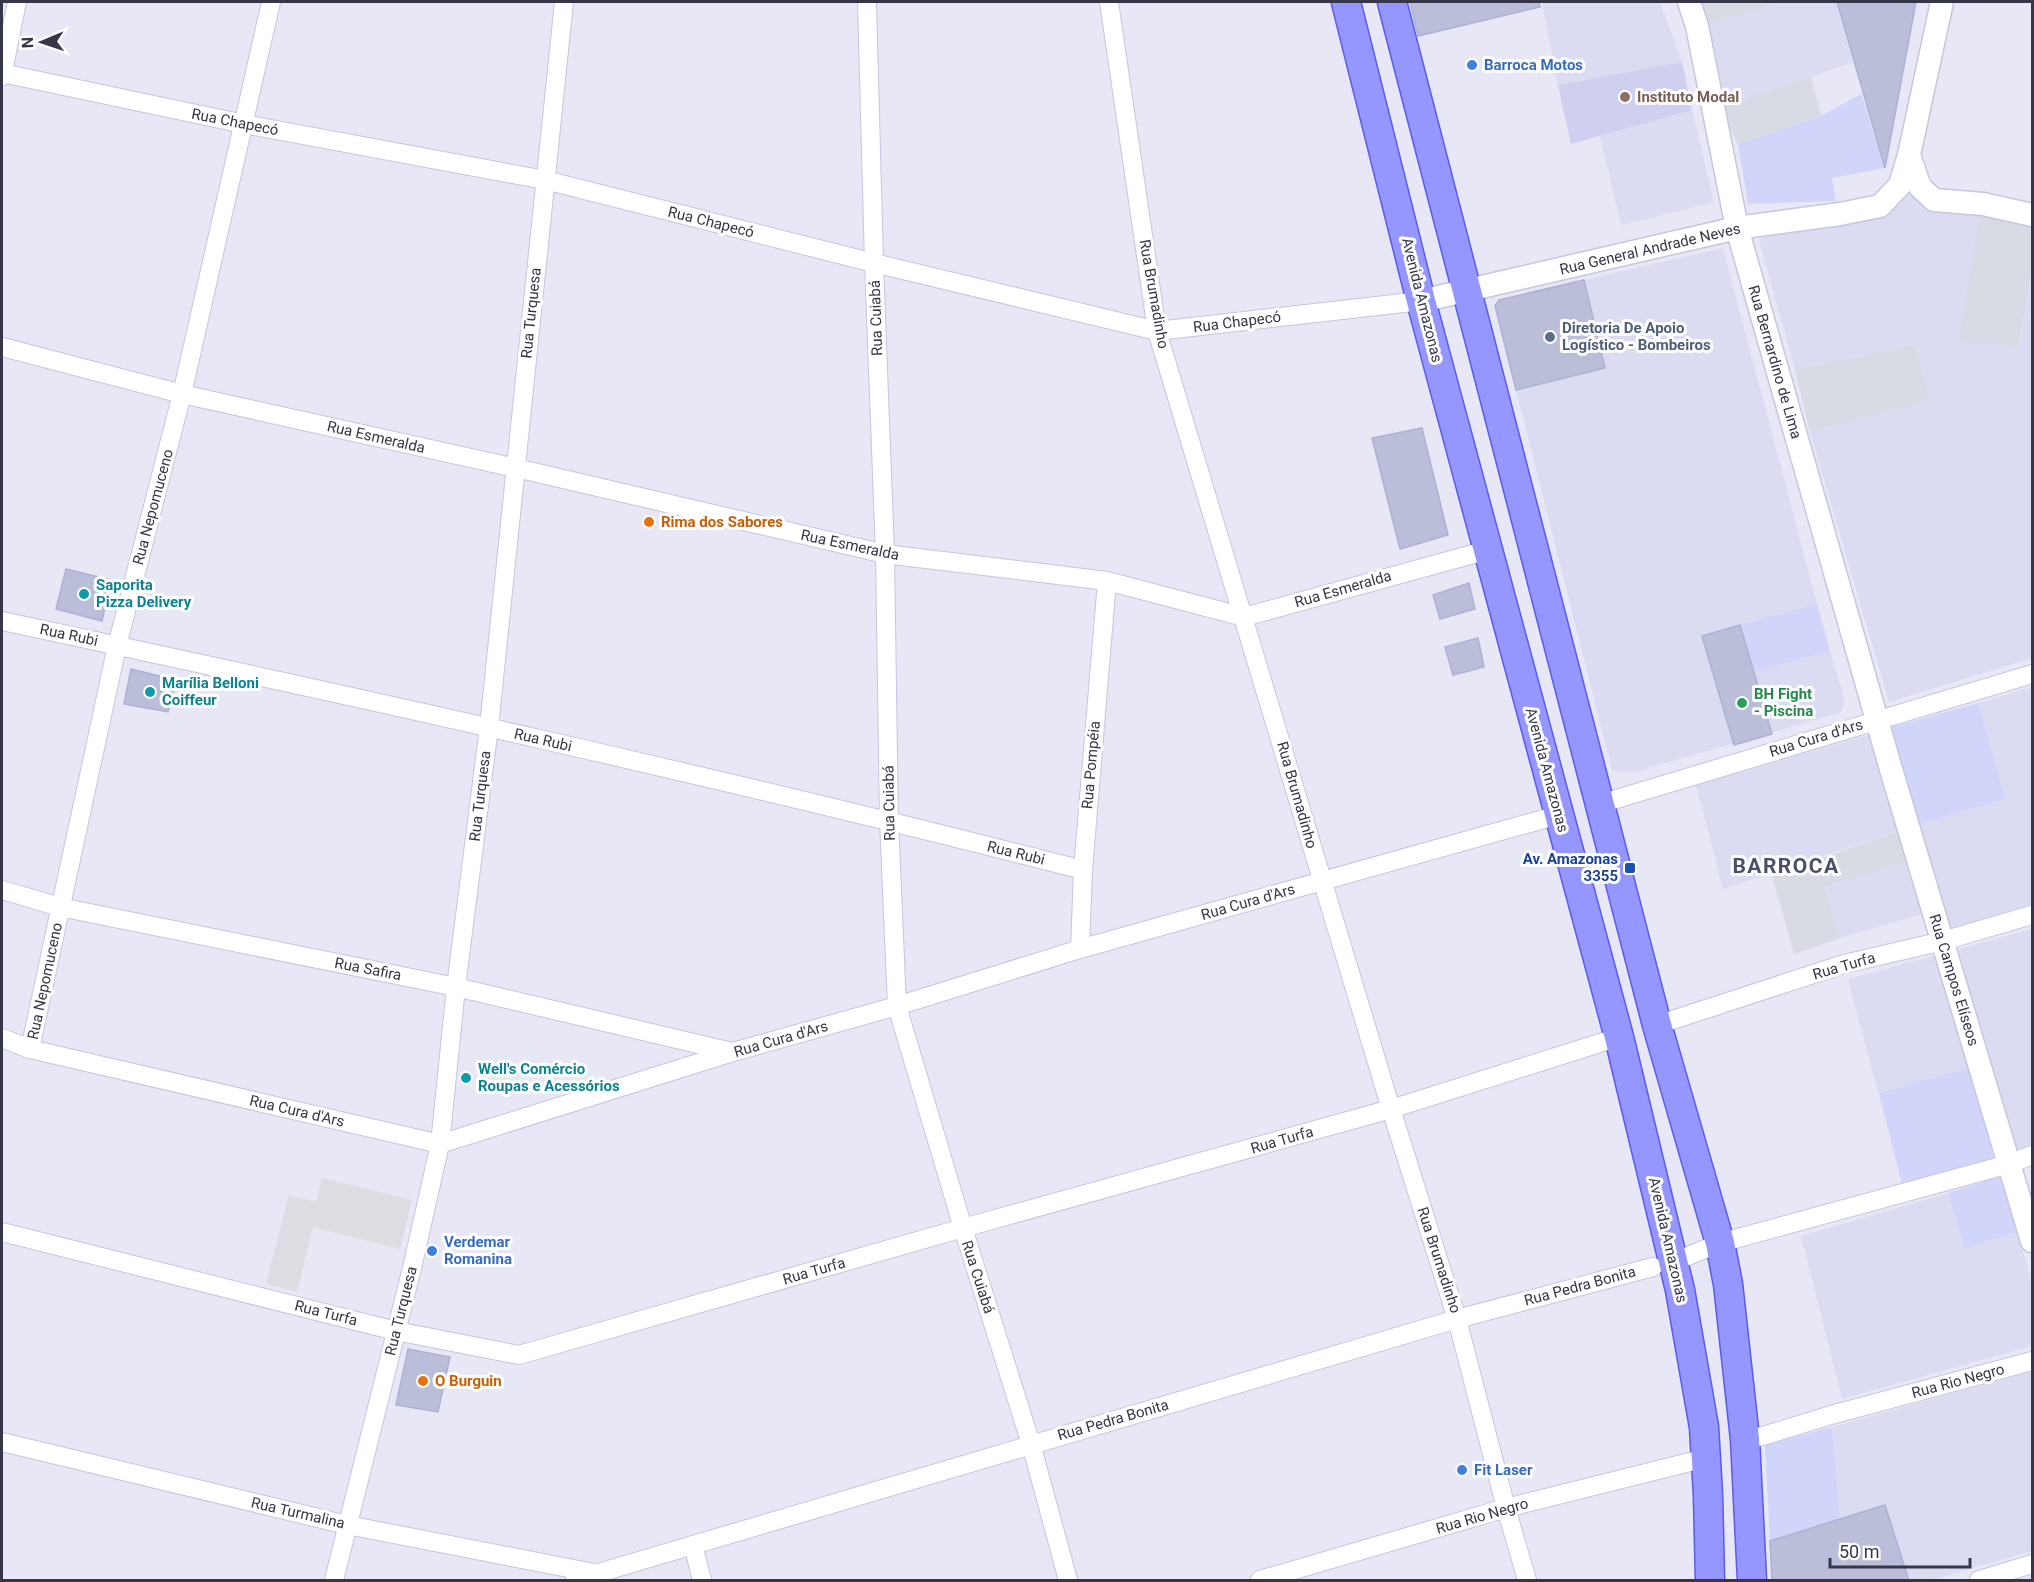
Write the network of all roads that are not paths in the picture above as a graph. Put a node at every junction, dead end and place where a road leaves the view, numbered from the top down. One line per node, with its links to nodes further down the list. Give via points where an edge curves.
1 (17, 2): 10 (street)
2 (271, 2): 11 (street, Rua Nepomuceno)
3 (564, 2): 13 (street, Rua Turquesa)
4 (867, 2): 16 (street, Rua Cuiabá)
5 (1109, 2): 19 (street, Rua Brumadinho)
6 (1346, 2): 18 (main road, Avenida Amazonas)
7 (1392, 2): 17 (main road)
8 (1689, 2): 15 (street, Rua Bernardino de Lima)
9 (1942, 2): 12 (street)
10 (2, 74): 11 (street, Rua Chapecó)
11 (244, 124): 13 (street, Rua Chapecó); 21 (street, Rua Nepomuceno)
12 (1909, 155): 14 (street, via 1920,187 1934,200 1983,204); 15 (street, Rua General Andrade Neves, via 1900,184 1880,206)
13 (545, 180): 16 (street, Rua Chapecó); 22 (street, Rua Turquesa)
14 (2032, 215)
15 (1737, 228): 17 (street, Rua General Andrade Neves); 30 (street, Rua Bernardino de Lima)
16 (874, 263): 19 (street, Rua Chapecó); 24 (street, Rua Cuiabá)
17 (1468, 291): 18 (street, Rua General Andrade Neves); 32 (main road)
18 (1421, 301): 19 (street, Rua Chapecó); 23 (main road, Avenida Amazonas)
19 (1157, 331): 26 (street, Rua Brumadinho)
20 (2, 347): 21 (street, Rua Esmeralda)
21 (182, 394): 22 (street, Rua Esmeralda); 28 (street, Rua Nepomuceno)
22 (516, 468): 24 (street, Rua Esmeralda); 31 (street, Rua Turquesa)
23 (1488, 550): 26 (street, Rua Esmeralda); 33 (main road, Avenida Amazonas)
24 (885, 554): 25 (street, Rua Esmeralda); 34 (street, Rua Cuiabá)
25 (1107, 581): 26 (street, Rua Esmeralda); 35 (street, Rua Pompéia)
26 (1245, 617): 36 (street, Rua Brumadinho)
27 (2, 621): 28 (street, Rua Rubi)
28 (117, 645): 31 (street, Rua Rubi); 38 (street, Rua Nepomuceno)
29 (2032, 674): 30 (street, Rua Cura d'Ars)
30 (1877, 719): 32 (street, Rua Cura d'Ars); 40 (street, Rua Campos Elíseos)
31 (489, 727): 34 (street, Rua Rubi); 42 (street, Rua Turquesa)
32 (1600, 804): 44 (main road)
33 (1558, 815): 36 (street, Rua Cura d'Ars); 45 (main road, Avenida Amazonas)
34 (889, 820): 35 (street, Rua Rubi); 43 (street, Rua Cuiabá)
35 (1083, 870): 41 (street, Rua Pompéia)
36 (1322, 882): 41 (street, Rua Cura d'Ars); 49 (street, Rua Brumadinho)
37 (2, 890): 38 (street, Rua Safira)
38 (60, 907): 42 (street, Rua Safira); 47 (street, Rua Nepomuceno)
39 (2032, 915): 40 (street, Rua Turfa)
40 (1943, 941): 44 (street, Rua Turfa, via 1844,964); 52 (street, Rua Campos Elíseos)
41 (1080, 949): 43 (street, Rua Cura d'Ars)
42 (456, 987): 48 (street, Rua Safira); 50 (street, Rua Turquesa)
43 (897, 1006): 48 (street, Rua Cura d'Ars); 53 (street, Rua Cuiabá)
44 (1657, 1025): 56 (main road)
45 (1619, 1036): 49 (street, Rua Turfa); 57 (main road, Avenida Amazonas)
46 (2, 1038): 47 (street, Rua Cura d'Ars)
47 (30, 1049): 50 (street, Rua Cura d'Ars)
48 (733, 1052): 50 (street, Rua Cura d'Ars)
49 (1391, 1109): 53 (street, Rua Turfa); 58 (street, Rua Brumadinho)
50 (440, 1144): 59 (street, Rua Turquesa)
51 (2032, 1155): 52 (street, Rua Pedra Bonita)
52 (2009, 1164): 55 (street, Rua Campos Elíseos); 56 (street, Rua Pedra Bonita)
53 (963, 1228): 59 (street, Rua Turfa, via 519,1355); 63 (street, Rua Cuiabá)
54 (2, 1232): 59 (street, Rua Turfa)
55 (2032, 1241)
56 (1720, 1243): 57 (street, Rua Pedra Bonita); 61 (main road)
57 (1663, 1264): 58 (street, Rua Pedra Bonita); 64 (main road, Avenida Amazonas, via 1680,1290)
58 (1457, 1318): 63 (street, Rua Pedra Bonita); 65 (street, Rua Brumadinho)
59 (396, 1331): 66 (street, Rua Turquesa)
60 (2032, 1360): 61 (street, Rua Rio Negro)
61 (1745, 1439): 77 (main road)
62 (2, 1442): 66 (street, Rua Turmalina)
63 (1031, 1444): 67 (street, Rua Pedra Bonita); 73 (street, Rua Cuiabá)
64 (1707, 1458): 65 (street, Rua Rio Negro); 76 (main road, Avenida Amazonas)
65 (1506, 1508): 74 (street, Rua Rio Negro); 75 (street, Rua Brumadinho)
66 (346, 1525): 69 (street, Rua Turmalina); 70 (street, Rua Turquesa)
67 (693, 1545): 69 (street, Rua Pedra Bonita); 72 (street)
68 (2032, 1564): 78 (street)
69 (597, 1574): 71 (street, Rua Pedra Bonita)
70 (334, 1581)
71 (575, 1581)
72 (702, 1581)
73 (1068, 1581)
74 (1260, 1581)
75 (1527, 1581)
76 (1710, 1581)
77 (1752, 1581)
78 (1979, 1581)

